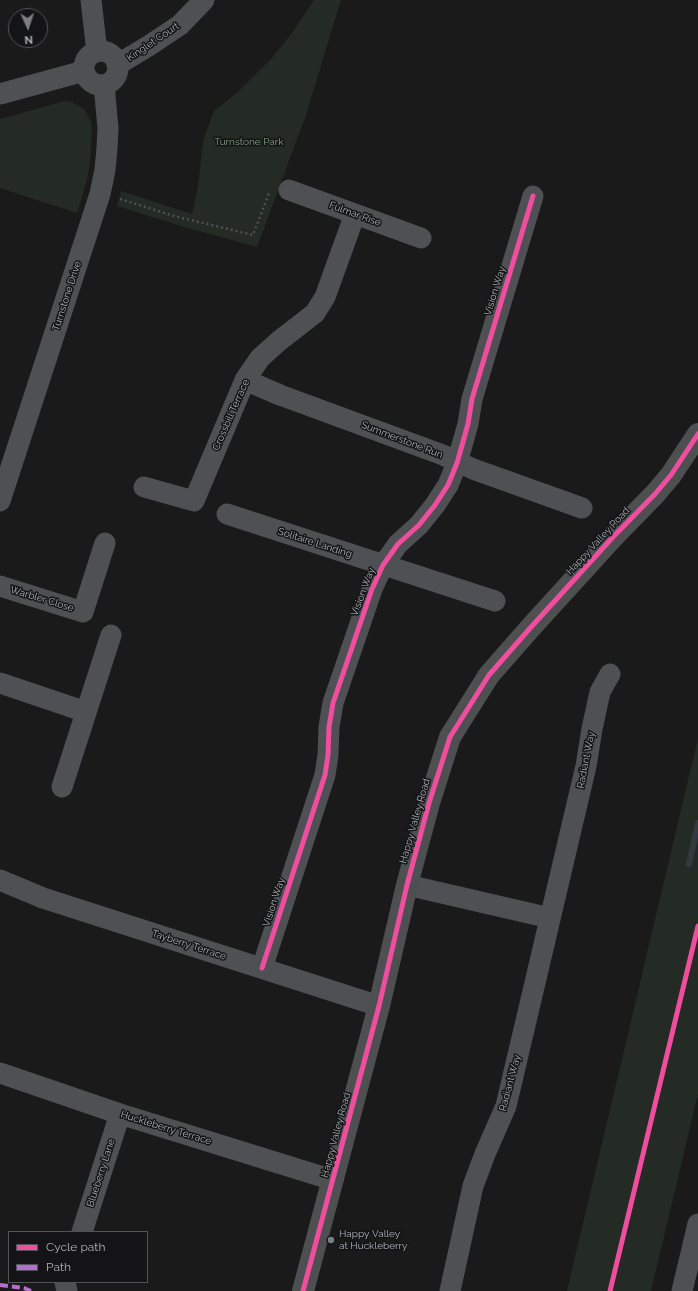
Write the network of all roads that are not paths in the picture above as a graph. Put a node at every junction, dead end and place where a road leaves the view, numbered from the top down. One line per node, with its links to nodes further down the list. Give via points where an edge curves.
1 (91, 0): 3 (street)
2 (204, 0): 4 (street, Kinglet Court, via 180,25)
3 (97, 52): 4 (street, via 106,52 113,56); 5 (street, via 89,55)
4 (117, 65): 6 (street, via 117,73)
5 (84, 71): 6 (street, via 88,79 95,84); 7 (street)
6 (104, 85): 16 (street, Turnstone Drive, via 108,148 100,194)
7 (0, 94)
8 (290, 190): 10 (street, Fulmar Rise)
9 (534, 196): 14 (street, Vision Way, via 472,399)
10 (355, 214): 11 (street, Fulmar Rise); 12 (street, Crossbill Terrace, via 325,297 315,312 260,358)
11 (421, 238)
12 (245, 380): 14 (street, Summerstone Run); 15 (street, Crossbill Terrace, via 194,501)
13 (698, 434): 29 (main road, Happy Valley Road, via 655,494 489,675 450,737)
14 (457, 462): 17 (street, Summerstone Run); 20 (street, Vision Way, via 448,485 435,505 419,525 398,544)
15 (144, 487)
16 (0, 501)
17 (582, 508)
18 (227, 514): 20 (street, Solitaire Landing)
19 (105, 543): 21 (street, Warbler Close, via 83,612)
20 (383, 565): 22 (street, Solitaire Landing); 31 (street, Vision Way, via 372,589 333,703 325,775)
21 (0, 586)
22 (495, 601)
23 (111, 635): 26 (street)
24 (610, 674): 30 (street, Radiant Way, via 600,692 586,766)
25 (0, 683): 26 (street)
26 (86, 712): 27 (street)
27 (62, 787)
28 (0, 880): 31 (street, Tayberry Terrace, via 43,898)
29 (407, 885): 30 (street); 32 (main road, Happy Valley Road)
30 (550, 918): 39 (street, Radiant Way, via 506,1106 473,1186)
31 (262, 968): 32 (street, Tayberry Terrace)
32 (379, 1006): 35 (main road, Happy Valley Road)
33 (0, 1073): 34 (street, Huckleberry Terrace)
34 (120, 1114): 35 (street, Huckleberry Terrace); 37 (street, Blueberry Lane)
35 (333, 1180): 38 (main road, Happy Valley Road)
36 (698, 1224): 40 (street)
37 (82, 1231)
38 (303, 1291)
39 (450, 1291)
40 (682, 1291)

